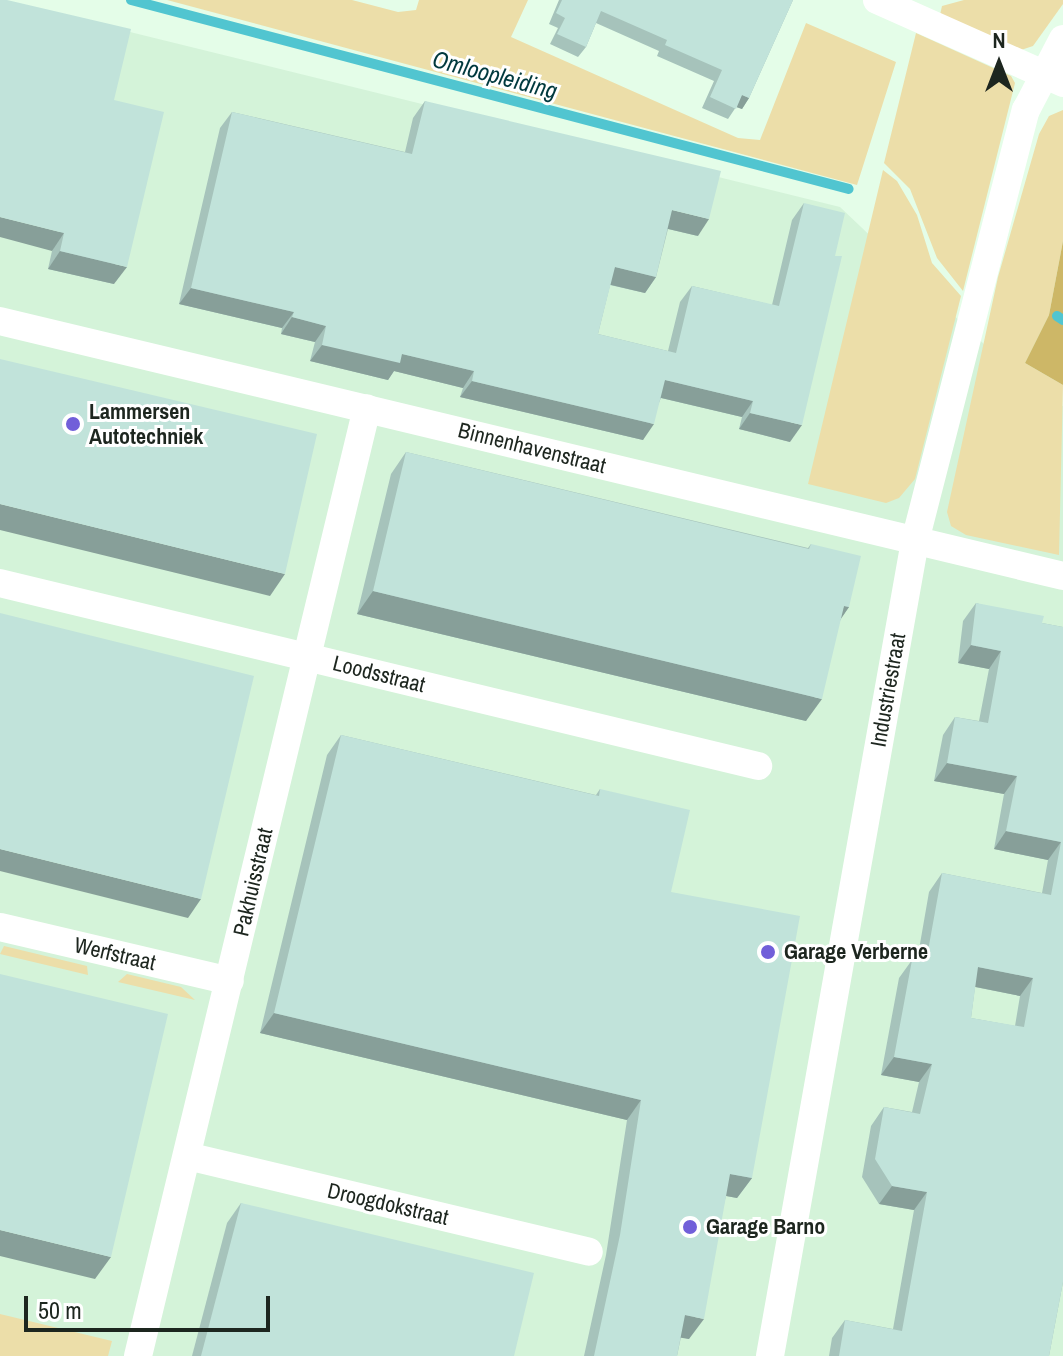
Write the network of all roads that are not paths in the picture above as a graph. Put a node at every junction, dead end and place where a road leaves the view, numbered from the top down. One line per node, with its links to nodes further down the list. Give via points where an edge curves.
1 (877, 0): 3 (street)
2 (1063, 39): 3 (street, Industriestraat)
3 (1053, 79): 6 (street, Industriestraat, via 1026,110)
4 (0, 321): 5 (street, Binnenhavenstraat)
5 (367, 408): 6 (street, Binnenhavenstraat); 9 (street, Pakhuisstraat)
6 (915, 541): 7 (street, Binnenhavenstraat); 16 (street, Industriestraat)
7 (1063, 576)
8 (0, 583): 9 (street, Loodsstraat)
9 (306, 656): 10 (street, Loodsstraat); 12 (street, Pakhuisstraat)
10 (758, 766)
11 (0, 927): 12 (street, Werfstraat)
12 (230, 981): 13 (street, Pakhuisstraat)
13 (187, 1156): 14 (street, Droogdokstraat); 15 (street, Pakhuisstraat)
14 (589, 1252)
15 (138, 1356)
16 (770, 1356)

